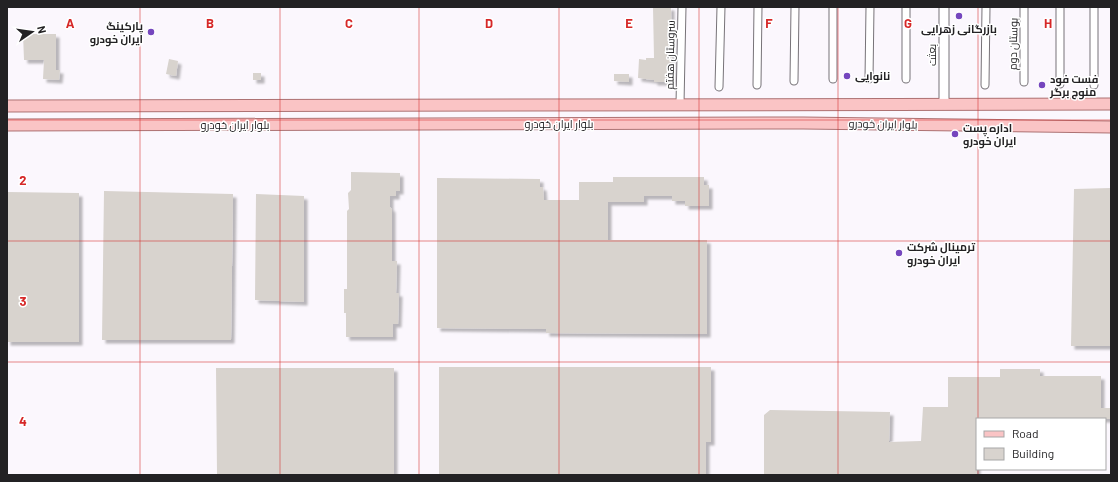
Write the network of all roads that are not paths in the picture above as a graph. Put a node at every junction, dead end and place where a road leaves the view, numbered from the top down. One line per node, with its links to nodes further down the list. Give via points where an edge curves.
1 (682, 7): 23 (street, سروستان هفتم)
2 (721, 7): 22 (street)
3 (758, 7): 19 (street)
4 (794, 7): 16 (street)
5 (833, 7): 13 (street)
6 (870, 7): 14 (street)
7 (906, 7): 15 (street)
8 (944, 7): 24 (street, بعثت)
9 (986, 7): 20 (street)
10 (1024, 7): 17 (street, بوستان دوم)
11 (1060, 7): 18 (street)
12 (1094, 7): 21 (street)
13 (833, 79)
14 (869, 79)
15 (906, 79)
16 (794, 81)
17 (1024, 82)
18 (1060, 84)
19 (757, 85)
20 (985, 85)
21 (1094, 85)
22 (719, 87)
23 (680, 104): 24 (main road, بلوار ایران خودرو); 27 (main road, بلوار ایران خودرو)
24 (944, 104): 25 (main road, بلوار ایران خودرو)
25 (1111, 104)
26 (417, 105): 27 (main road, بلوار ایران خودرو); 28 (main road, بلوار ایران خودرو); 29 (main road)
27 (445, 105): 30 (main road)
28 (7, 106)
29 (417, 124): 30 (main road, بلوار ایران خودرو); 31 (main road, بلوار ایران خودرو)
30 (444, 124): 32 (main road, بلوار ایران خودرو)
31 (7, 125)
32 (1111, 127)

